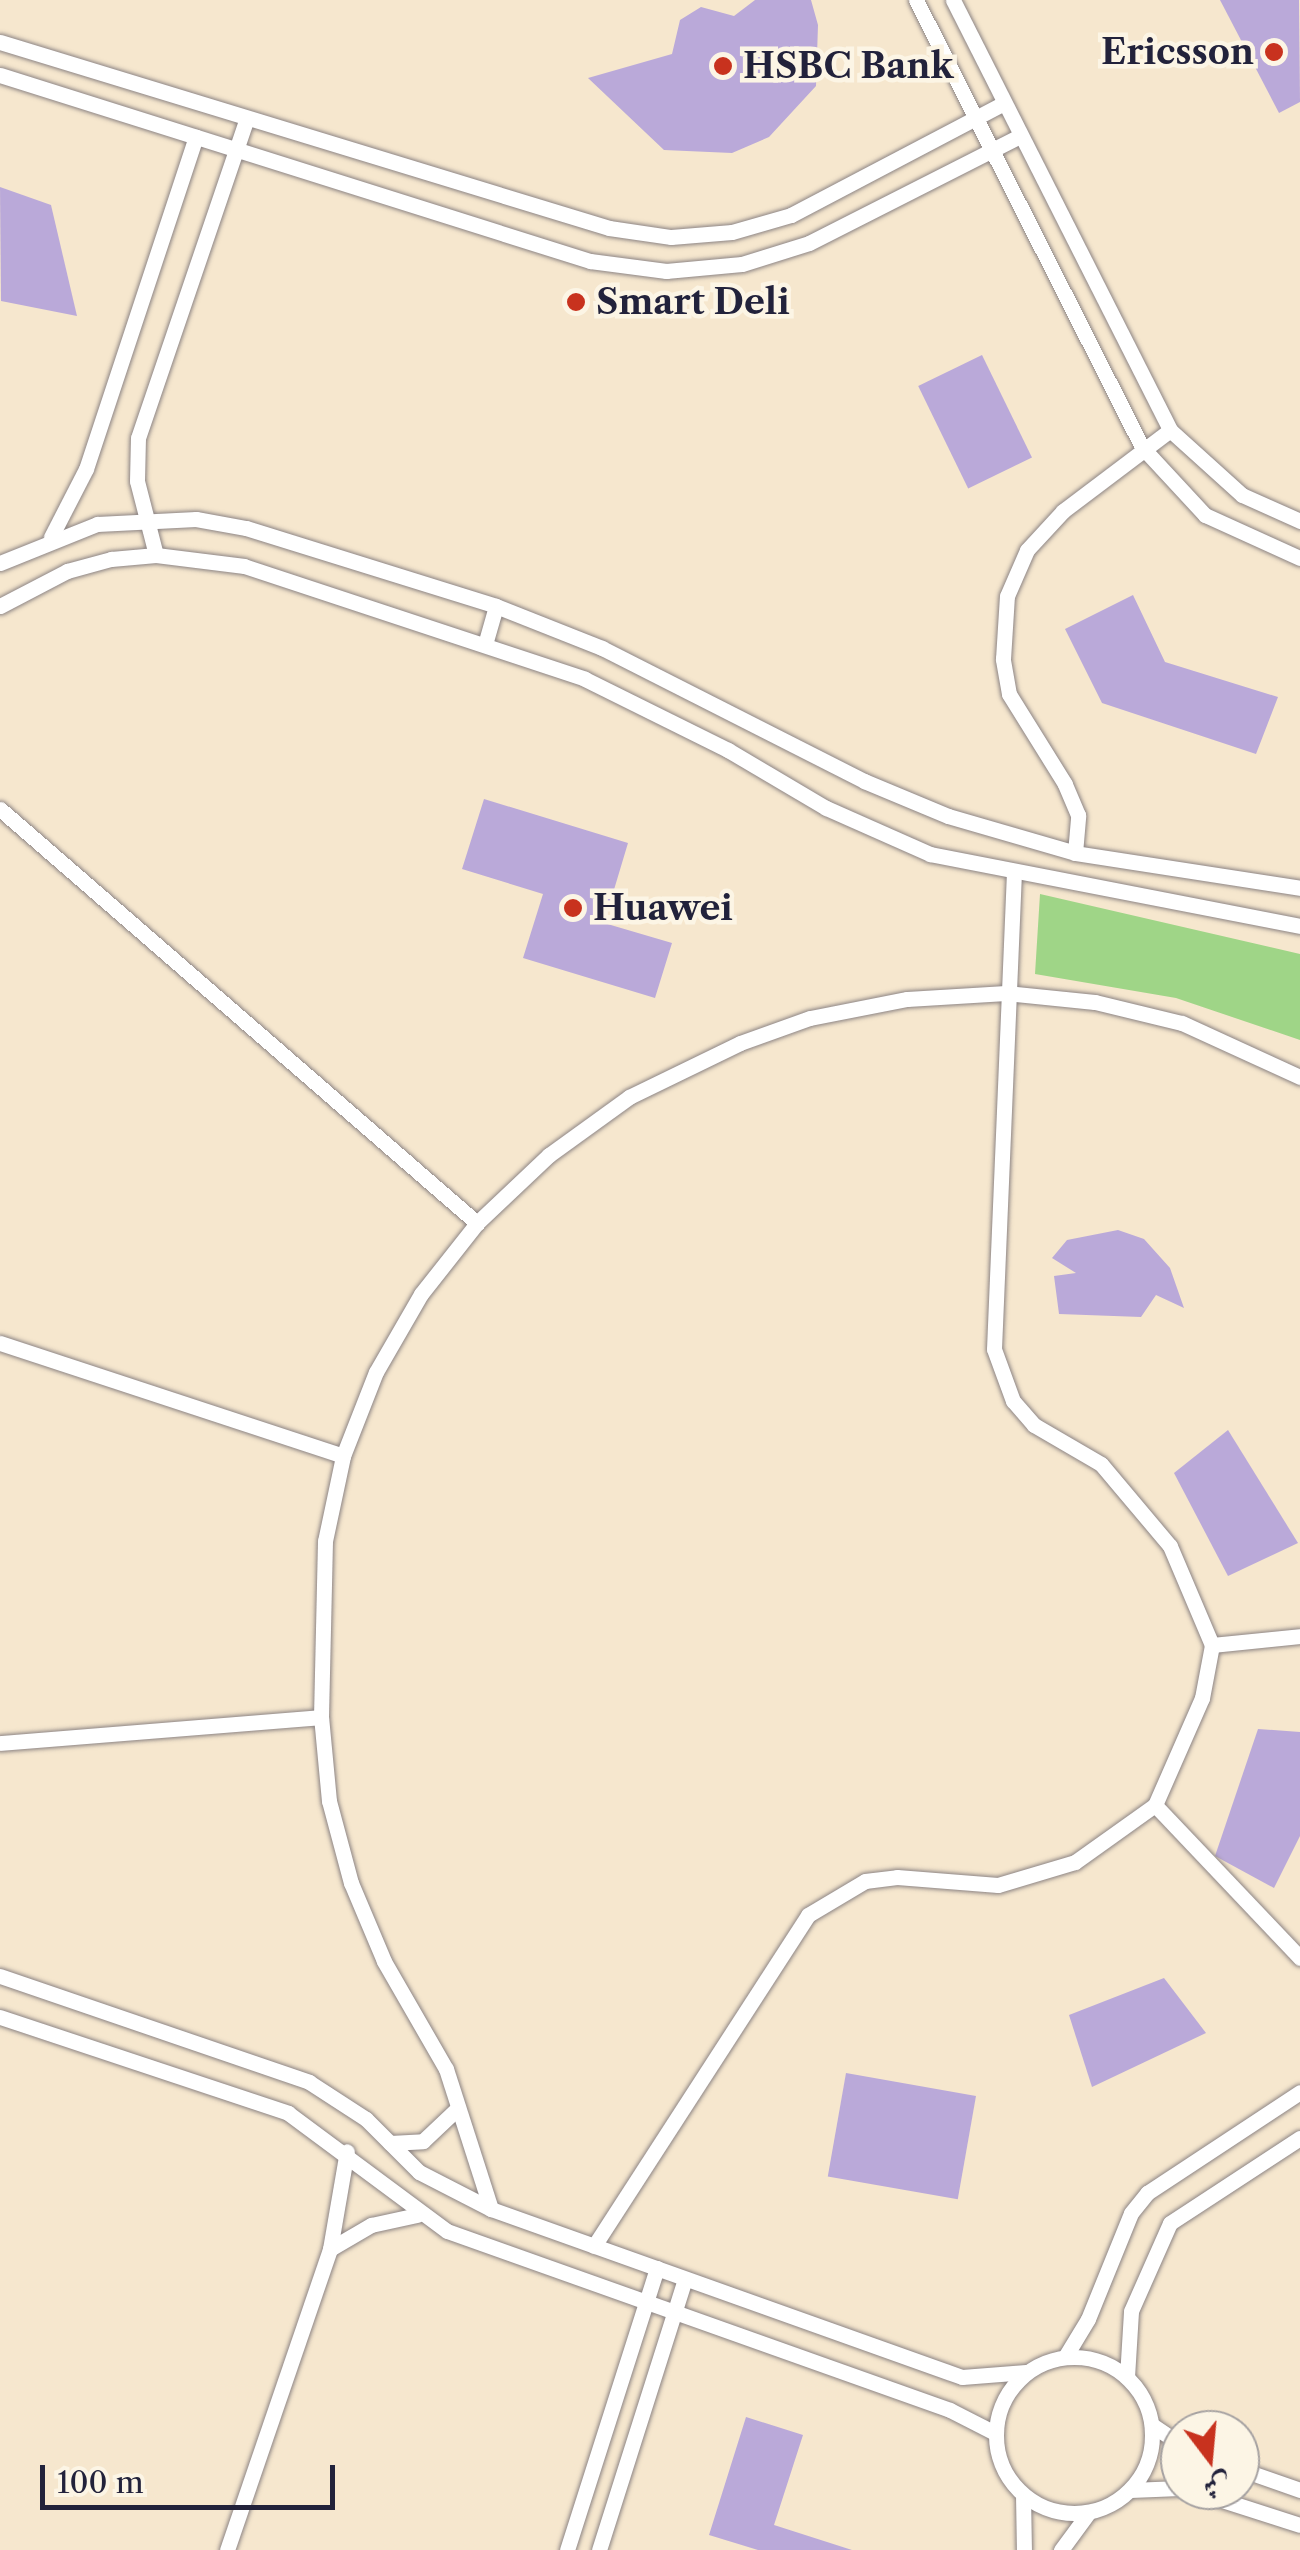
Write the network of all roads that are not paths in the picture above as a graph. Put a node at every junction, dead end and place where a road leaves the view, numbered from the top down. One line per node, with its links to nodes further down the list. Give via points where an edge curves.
1 (916, 0): 7 (street)
2 (953, 0): 5 (street)
3 (0, 42): 6 (street)
4 (0, 75): 9 (street)
5 (1004, 103): 7 (street); 8 (street)
6 (247, 118): 7 (street, via 609,228 671,237 732,232 792,215); 10 (street)
7 (975, 120): 11 (street)
8 (1020, 136): 11 (street); 12 (street)
9 (196, 137): 10 (street); 16 (street, via 86,469)
10 (236, 150): 11 (street, via 590,261 666,271 742,264 810,243); 14 (street, via 138,438)
11 (990, 152): 13 (street)
12 (1170, 430): 13 (street); 15 (street, via 1229,486)
13 (1142, 448): 18 (street, via 1205,515); 24 (street, via 1063,511 1027,550 1007,596 1003,659 1009,694 1065,784 1078,815)
14 (145, 517): 16 (street); 17 (street); 21 (street, via 246,528)
15 (1300, 520)
16 (51, 537): 19 (street)
17 (156, 555): 20 (street, via 67,571); 22 (street, via 244,566)
18 (1300, 558)
19 (0, 563)
20 (0, 606)
21 (496, 606): 22 (street); 24 (street, via 693,691 864,781 948,816)
22 (486, 641): 25 (street, via 696,733 826,808 930,854)
23 (0, 809): 30 (street)
24 (1076, 853): 26 (street)
25 (1014, 875): 27 (street); 28 (street)
26 (1300, 888)
27 (1300, 926)
28 (1006, 993): 29 (street, via 1095,1002 1182,1023); 30 (street, via 907,999 810,1018 740,1043 629,1097 549,1155); 34 (street, via 994,1348 1002,1376 1034,1424 1102,1464 1158,1530)
29 (1300, 1077)
30 (478, 1223): 32 (street, via 412,1310 376,1372)
31 (0, 1343): 32 (street)
32 (343, 1456): 35 (street, via 325,1541)
33 (1300, 1636): 34 (street)
34 (1212, 1645): 37 (street, via 1185,1748)
35 (321, 1716): 36 (street); 42 (street, via 330,1801 350,1883 384,1961 434,2045)
36 (0, 1743)
37 (1155, 1805): 38 (street); 48 (street, via 1086,1855 1038,1877 998,1885 897,1876 864,1881 808,1914)
38 (1300, 1958)
39 (0, 1976): 44 (street, via 308,2082 338,2098)
40 (0, 2018): 45 (street, via 288,2113)
41 (1300, 2092): 54 (street, via 1147,2193 1131,2213 1088,2319)
42 (458, 2108): 44 (street, via 438,2134); 46 (street)
43 (1300, 2138): 56 (street, via 1170,2223 1131,2310)
44 (390, 2143): 46 (street, via 442,2187)
45 (347, 2151): 47 (street); 49 (street)
46 (492, 2210): 48 (street)
47 (417, 2215): 49 (street, via 370,2225); 52 (street)
48 (594, 2246): 50 (street)
49 (330, 2249): 68 (street)
50 (657, 2268): 51 (street); 52 (street)
51 (686, 2278): 53 (street); 55 (street, via 962,2377)
52 (646, 2302): 53 (street); 69 (street)
53 (674, 2312): 59 (street, via 950,2410); 70 (street)
54 (1064, 2357): 55 (street); 56 (street, via 1098,2360)
55 (1026, 2372): 59 (street, via 1004,2400)
56 (1126, 2377): 57 (street)
57 (1152, 2425): 58 (street); 62 (street, via 1147,2460)
58 (1160, 2430)
59 (995, 2433): 64 (street, via 998,2456)
60 (1260, 2477): 63 (street)
61 (1160, 2489): 62 (street)
62 (1130, 2490): 66 (street)
63 (1300, 2490)
64 (1023, 2495): 66 (street, via 1042,2507); 71 (street)
65 (1253, 2510): 67 (street)
66 (1089, 2512): 72 (street)
67 (1300, 2525)
68 (227, 2550)
69 (567, 2550)
70 (599, 2550)
71 (1024, 2550)
72 (1061, 2550)

